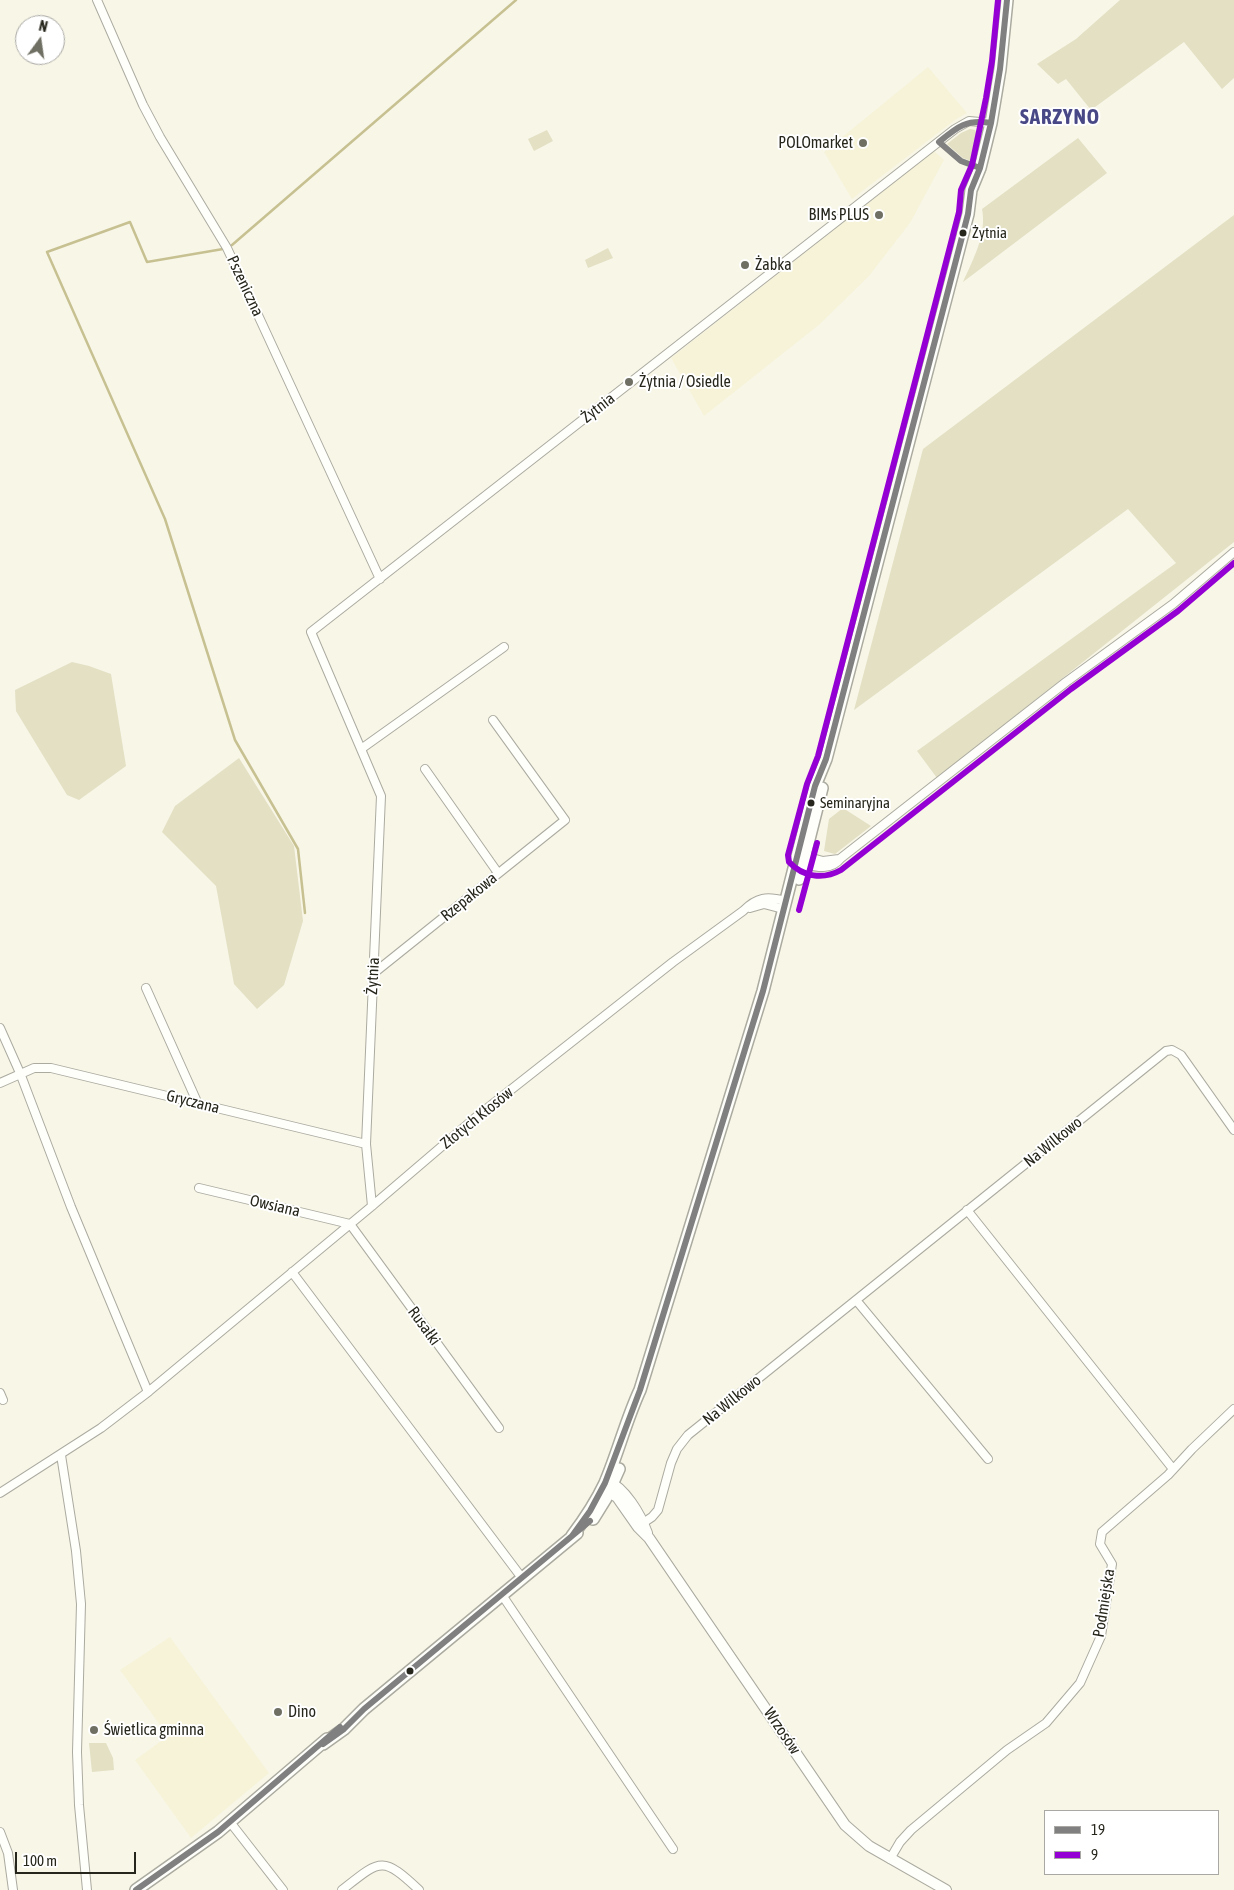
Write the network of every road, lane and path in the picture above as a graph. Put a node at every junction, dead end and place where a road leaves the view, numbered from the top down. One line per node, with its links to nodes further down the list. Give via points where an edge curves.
1 (97, 0): 5 (street, Pszeniczna, via 143,105 227,248)
2 (1006, 0): 3 (main road)
3 (991, 123): 5 (street, Żytnia, via 969,121 955,129); 10 (main road, via 980,168 970,192 968,214 826,759 815,786)
4 (1234, 552): 10 (street, via 1174,604 1066,682 840,858 826,861)
5 (380, 579): 8 (street, Żytnia, via 311,632)
6 (504, 647): 8 (street)
7 (493, 720): 11 (street, Rzepakowa, via 565,820)
8 (361, 749): 13 (street, Żytnia, via 382,796)
9 (425, 769): 11 (street)
10 (801, 859): 12 (main road)
11 (498, 873): 13 (street, Rzepakowa)
12 (786, 906): 22 (street, Złotych Kłosów, via 772,898 761,898 751,903 482,1112); 33 (main road, via 765,986)
13 (374, 973): 20 (street, Żytnia)
14 (146, 988): 18 (street)
15 (0, 1028): 16 (street)
16 (20, 1074): 17 (street, Gryczana); 18 (street, Gryczana, via 34,1068 50,1068); 27 (street)
17 (0, 1082)
18 (198, 1104): 20 (street, Gryczana)
19 (1234, 1130): 23 (street, Na Wilkowo, via 1180,1055 1172,1050 1166,1051)
20 (366, 1144): 22 (street, Żytnia)
21 (199, 1188): 24 (street, Owsiana)
22 (372, 1206): 24 (street, Złotych Kłosów)
23 (967, 1210): 26 (street, Na Wilkowo); 32 (street)
24 (350, 1224): 25 (street, Złotych Kłosów); 29 (street, Rusałki)
25 (292, 1272): 27 (street, Złotych Kłosów); 37 (street)
26 (856, 1300): 31 (street); 35 (street, Na Wilkowo, via 688,1435 677,1449 658,1510)
27 (148, 1392): 30 (street, Złotych Kłosów)
28 (1234, 1409): 32 (street, Podmiejska)
29 (499, 1428)
30 (61, 1455): 34 (street, Złotych Kłosów); 44 (street, via 81,1604 77,1752)
31 (988, 1459)
32 (1174, 1469): 42 (street, Podmiejska, via 1102,1532 1100,1544 1112,1564 1101,1636 1080,1683 1046,1723 1007,1750 911,1830)
33 (608, 1486): 35 (street, Wrzosów, via 621,1489); 36 (street, Wrzosów); 37 (main road, via 572,1536)
34 (0, 1493)
35 (643, 1523): 36 (street, Wrzosów)
36 (649, 1538): 42 (street, Wrzosów, via 845,1824 869,1846)
37 (522, 1578): 38 (main road)
38 (502, 1595): 39 (main road); 41 (street)
39 (230, 1822): 45 (main road); 46 (street)
40 (0, 1832): 43 (street, via 8,1853)
41 (673, 1849)
42 (890, 1859): 49 (street, Wrzosów)
43 (13, 1890)
44 (87, 1890)
45 (136, 1890)
46 (283, 1890)
47 (342, 1890): 48 (street, via 376,1866 388,1865)
48 (419, 1890)
49 (946, 1890)

